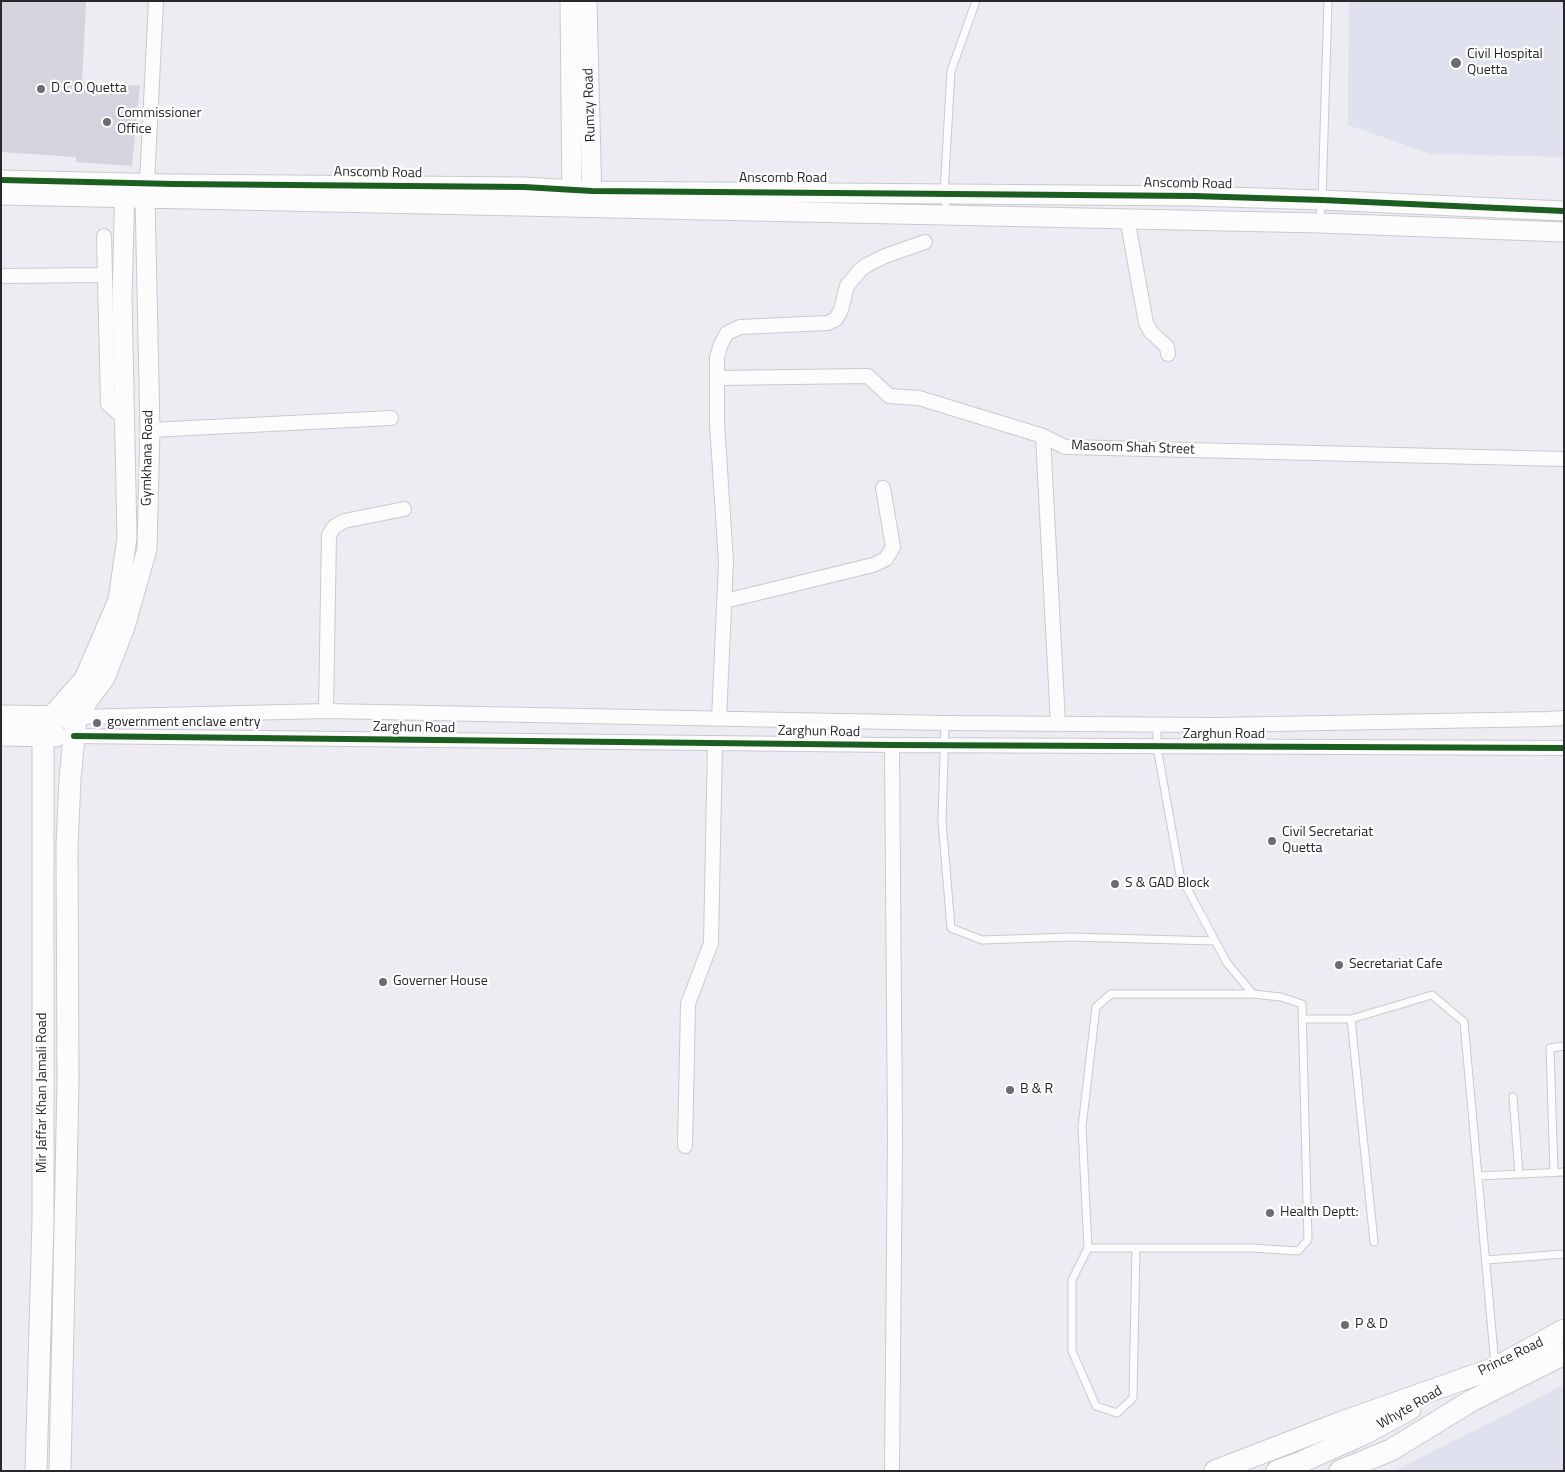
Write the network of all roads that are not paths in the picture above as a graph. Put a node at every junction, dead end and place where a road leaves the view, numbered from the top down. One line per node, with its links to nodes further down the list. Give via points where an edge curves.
1 (156, 1): 8 (street)
2 (570, 1): 11 (street, Rumzy Road)
3 (587, 1): 12 (street, Rumzy Road)
4 (976, 1): 9 (lane, via 951,71)
5 (1328, 1): 13 (lane)
6 (1, 180): 7 (street, Anscomb Road)
7 (124, 190): 8 (street, Anscomb Road); 10 (street, Anscomb Road); 25 (street)
8 (146, 190): 11 (street, Anscomb Road); 27 (street, Gymkhana Road)
9 (944, 193): 12 (street, Anscomb Road); 13 (street, Anscomb Road); 15 (lane)
10 (1, 195)
11 (572, 198): 12 (street, Anscomb Road)
12 (592, 199): 15 (street, Anscomb Road)
13 (1322, 200): 14 (street, Anscomb Road); 17 (lane)
14 (1564, 211)
15 (947, 214): 16 (street, Anscomb Road)
16 (1127, 218): 17 (street, Anscomb Road); 23 (street, via 1146,323 1167,347)
17 (1319, 222): 18 (street, Anscomb Road)
18 (1560, 233)
19 (104, 236): 21 (street)
20 (925, 242): 24 (street, via 886,256 860,270 847,286 836,319 828,324 740,327 727,333 717,357)
21 (104, 275): 22 (street); 25 (street, via 108,404 117,412)
22 (1, 276)
23 (1168, 354)
24 (717, 378): 28 (street, Masoom Shah Street, via 868,376 889,396 919,398); 32 (street)
25 (124, 411): 35 (street, via 127,538 118,600 84,679)
26 (391, 418): 27 (street)
27 (150, 430): 41 (street, Gymkhana Road, via 147,549 125,627 105,678)
28 (1043, 436): 29 (street, Masoom Shah Street, via 1065,446); 39 (street)
29 (1564, 459)
30 (883, 488): 32 (street, via 892,547 886,559 873,565)
31 (404, 509): 33 (street, via 344,521 329,535)
32 (725, 601): 37 (street)
33 (326, 711): 37 (street, Zarghun Road); 41 (street, Zarghun Road)
34 (1, 716): 35 (main road, Zarghun Road)
35 (51, 716): 41 (main road, Zarghun Road); 43 (main road, Mir Jaffar Khan Jamali Road)
36 (1564, 718): 40 (street, Zarghun Road)
37 (719, 719): 38 (street, Zarghun Road)
38 (945, 723): 39 (street, Zarghun Road); 46 (lane)
39 (1058, 724): 40 (street, Zarghun Road)
40 (1157, 725): 47 (lane)
41 (75, 727): 43 (main road, Zarghun Road); 44 (street, Zarghun Road); 72 (main road, Mir Jaffar Khan Jamali Road, via 67,846 68,1081)
42 (1, 735): 43 (main road, Zarghun Road)
43 (43, 736): 71 (main road, Mir Jaffar Khan Jamali Road, via 43,1221)
44 (715, 743): 45 (street, Zarghun Road); 55 (street, via 711,943 688,1004)
45 (892, 745): 46 (street, Zarghun Road); 73 (street, via 895,1138)
46 (944, 745): 47 (street, Zarghun Road); 49 (lane, via 942,821 951,928 982,940 1070,937)
47 (1157, 747): 48 (street, Zarghun Road); 49 (lane, via 1180,875)
48 (1564, 748)
49 (1215, 941): 50 (lane, via 1227,963)
50 (1253, 994): 51 (lane, via 1281,997 1302,1004); 61 (lane, via 1111,994 1096,1007 1082,1127)
51 (1302, 1019): 52 (lane); 62 (lane, via 1308,1240 1298,1251)
52 (1351, 1019): 59 (lane, via 1432,995 1464,1022); 60 (lane)
53 (1564, 1046): 56 (lane, via 1550,1048)
54 (1513, 1097): 58 (lane)
55 (685, 1146)
56 (1554, 1172): 57 (lane); 58 (lane)
57 (1564, 1172)
58 (1519, 1174): 59 (lane)
59 (1478, 1176): 64 (lane)
60 (1374, 1242)
61 (1088, 1248): 62 (lane); 62 (lane, via 1072,1280 1072,1351 1096,1406 1117,1413 1133,1398)
62 (1136, 1248)
63 (1564, 1254): 64 (lane)
64 (1486, 1260): 67 (lane)
65 (1564, 1330): 67 (main road, Prince Road)
66 (1564, 1354): 67 (main road, Prince Road)
67 (1496, 1378): 68 (main road, Prince Road); 69 (main road, Prince Road)
68 (1458, 1382): 70 (main road, Whyte Road); 74 (main road, Whyte Road)
69 (1471, 1401): 70 (main road, Whyte Road); 76 (main road, Whyte Road, via 1391,1450)
70 (1364, 1434): 75 (main road)
71 (36, 1471)
72 (60, 1471)
73 (892, 1471)
74 (1215, 1471)
75 (1277, 1471)
76 (1340, 1471)

